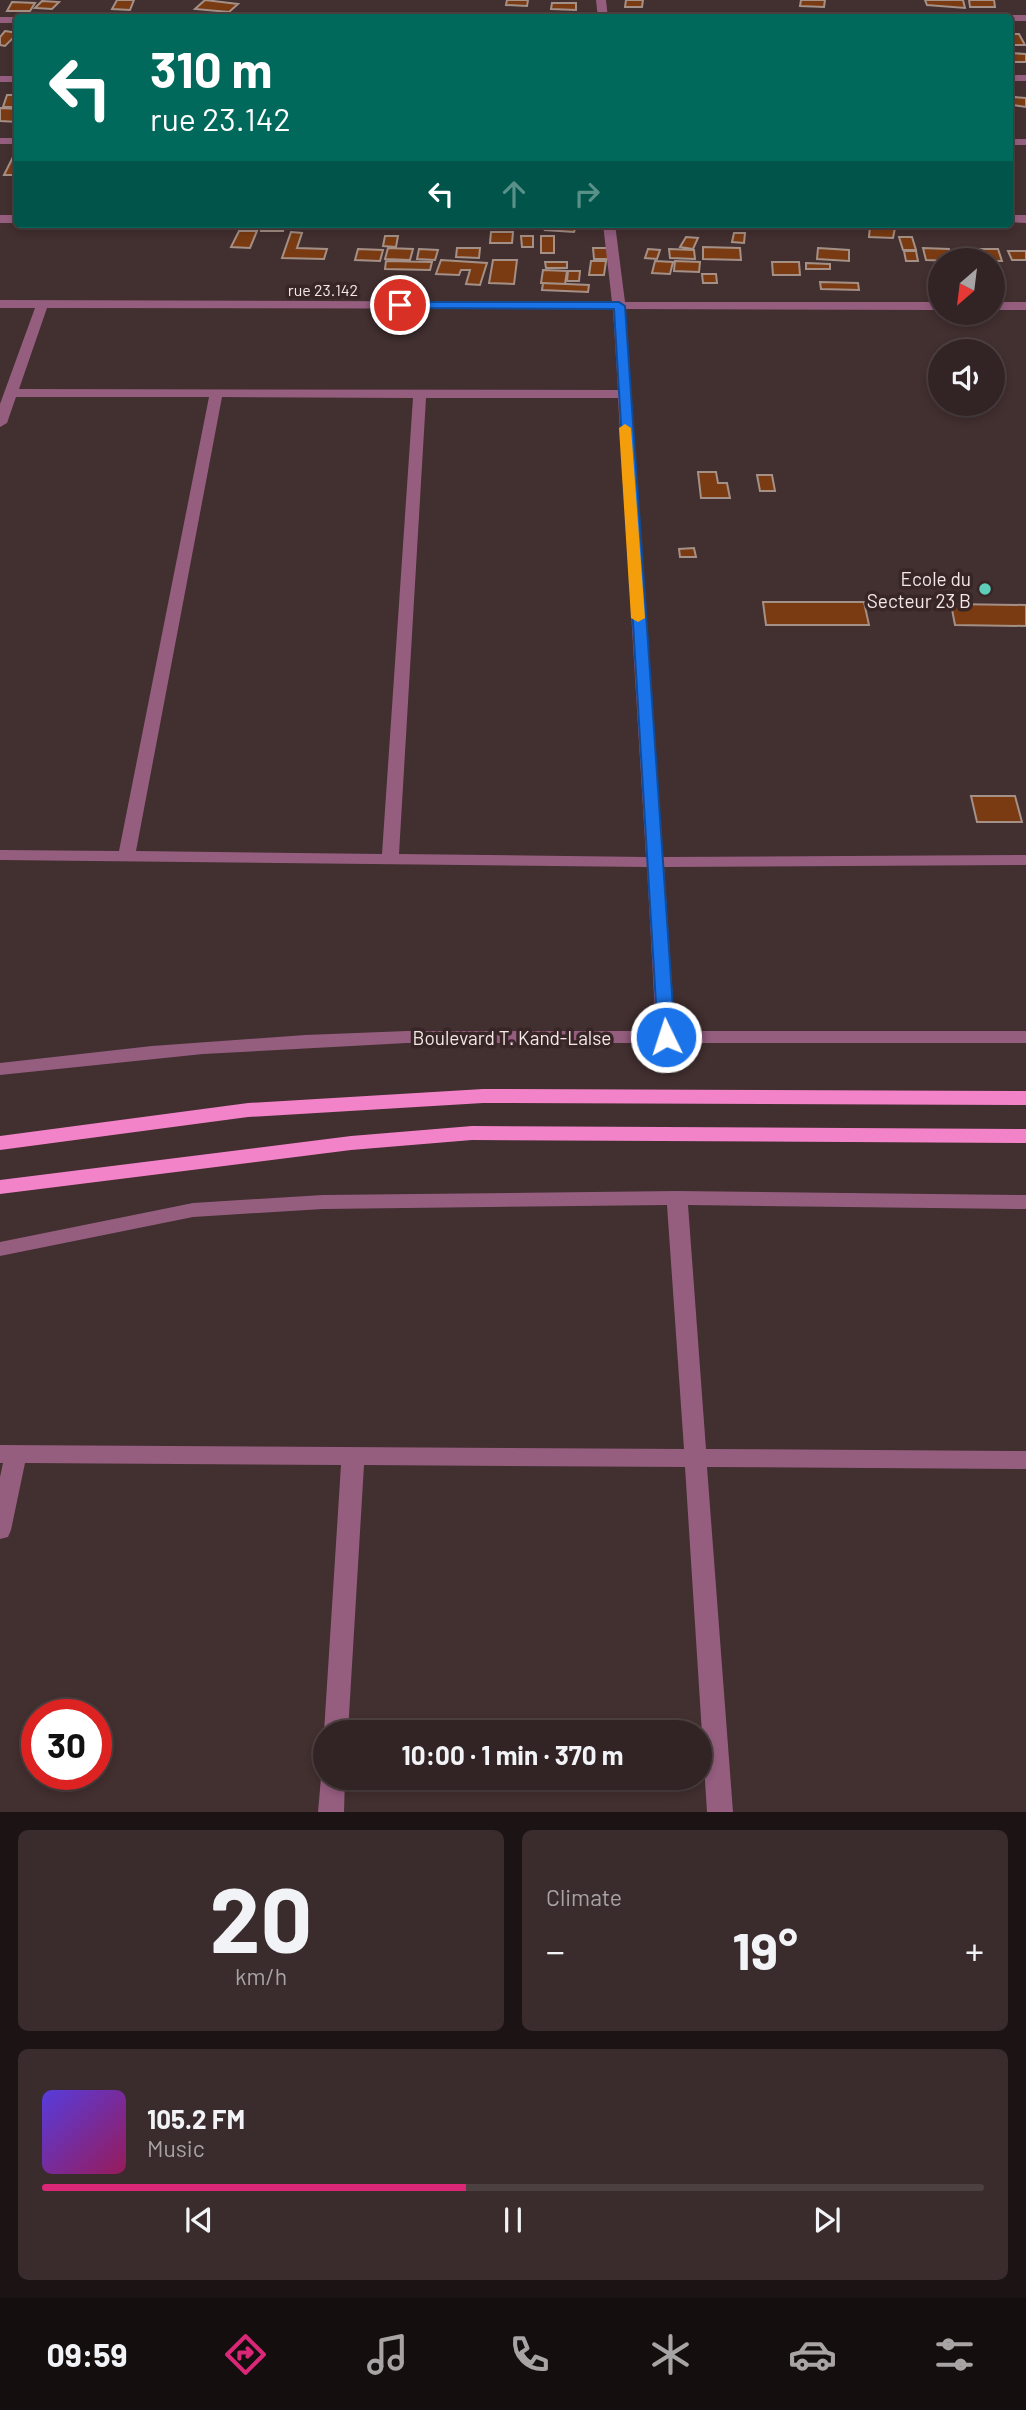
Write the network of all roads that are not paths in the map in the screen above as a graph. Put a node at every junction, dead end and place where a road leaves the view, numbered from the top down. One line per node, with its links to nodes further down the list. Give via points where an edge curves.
1 (609, 228): 4 (street)
2 (43, 303): 3 (street, rue 23.142); 4 (street, rue 23.142); 8 (street)
3 (0, 304)
4 (619, 306): 5 (street, rue 23.142); 11 (street)
5 (928, 306)
6 (1005, 306): 7 (street)
7 (1026, 306)
8 (10, 393): 9 (street); 12 (street)
9 (216, 394): 10 (street); 14 (street)
10 (420, 394): 11 (street); 15 (street)
11 (623, 394): 17 (street)
12 (0, 423)
13 (0, 855): 14 (street)
14 (127, 856): 15 (street)
15 (390, 859): 17 (street)
16 (1026, 860): 17 (street)
17 (655, 862): 18 (street)
18 (666, 1037): 19 (street, Boulevard T. Kand-Lalse); 20 (street, Boulevard T. Kand-Lalse, via 307,1040)
19 (1026, 1037)
20 (0, 1069)
21 (1026, 1098): 23 (main road, via 484,1096 247,1110)
22 (1026, 1136): 24 (main road, via 472,1133 351,1143)
23 (0, 1143)
24 (0, 1187)
25 (677, 1199): 26 (street); 27 (street, via 323,1202 193,1210); 30 (street)
26 (1026, 1202)
27 (0, 1249)
28 (8, 1454): 29 (street); 32 (street)
29 (353, 1456): 30 (street); 33 (street)
30 (695, 1458): 31 (street); 36 (street)
31 (1026, 1460)
32 (0, 1530)
33 (337, 1720)
34 (332, 1790): 35 (street)
35 (331, 1811)
36 (720, 1811)

